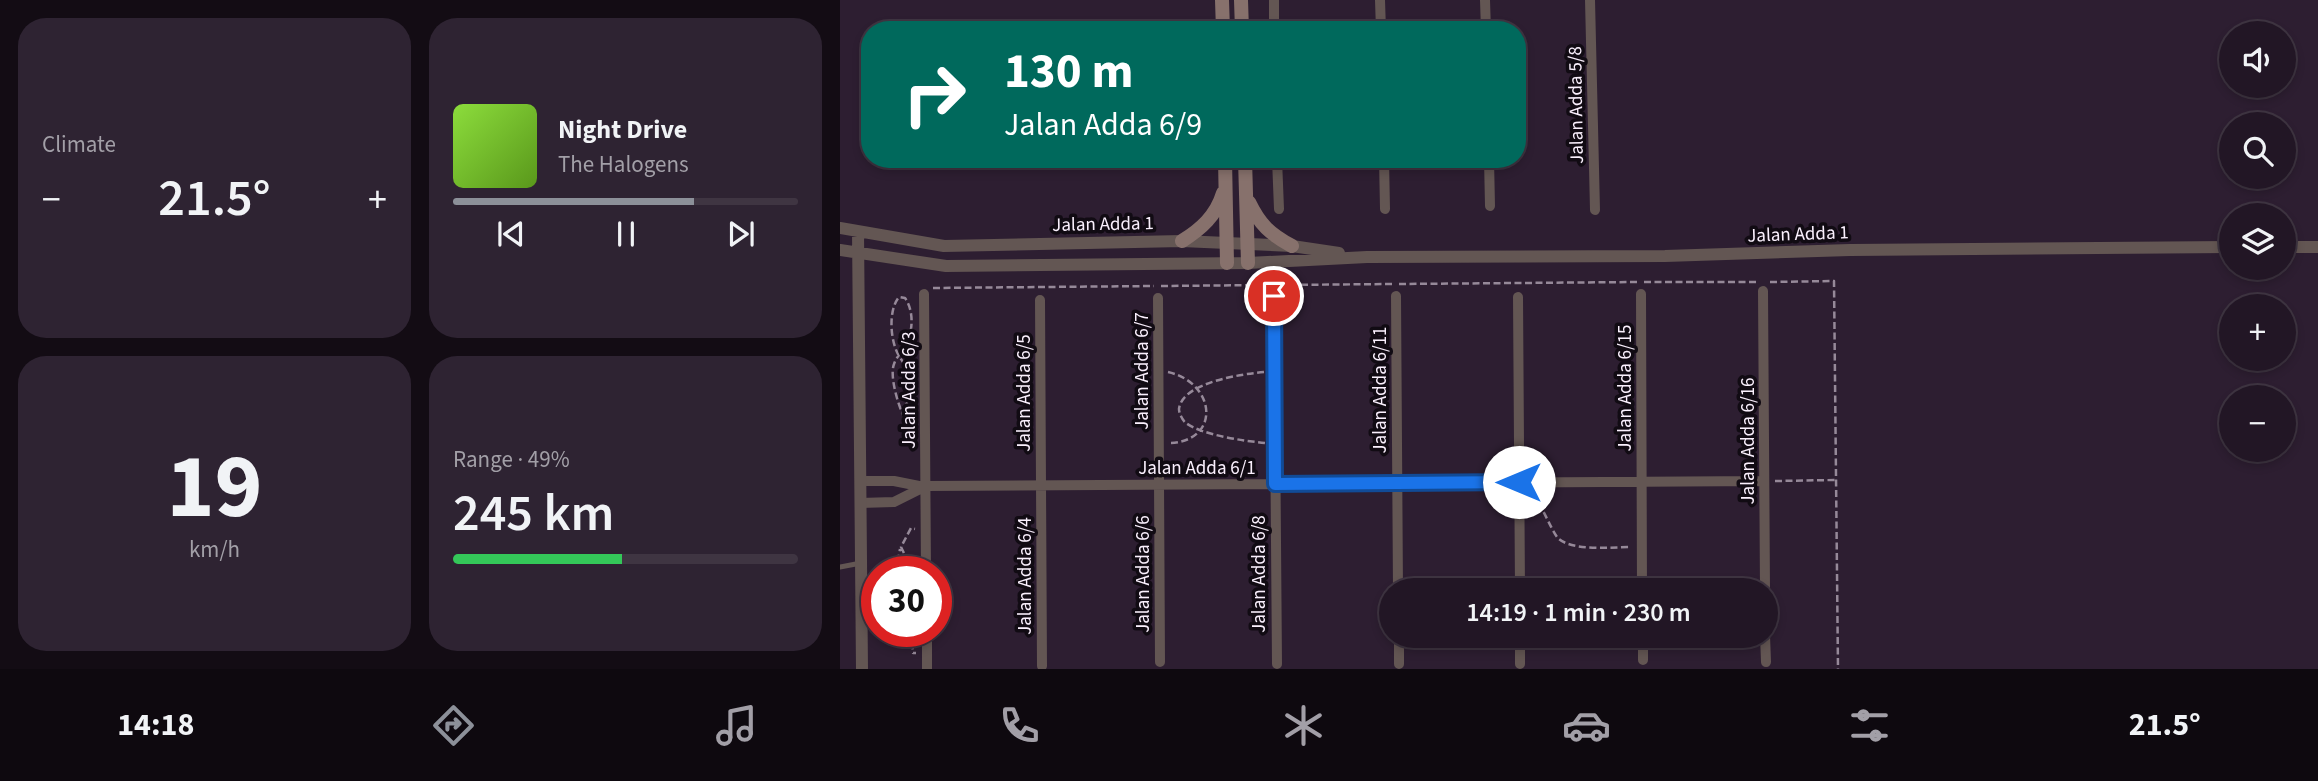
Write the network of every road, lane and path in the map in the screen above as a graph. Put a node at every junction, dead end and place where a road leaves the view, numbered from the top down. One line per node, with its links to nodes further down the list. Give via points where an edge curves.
1 (1222, 0): 7 (main road)
2 (1241, 0): 8 (main road)
3 (1274, 0): 9 (street)
4 (1380, 0): 10 (street)
5 (1485, 0): 11 (street)
6 (1590, 0): 22 (street, Jalan Adda 5/8)
7 (1223, 21)
8 (1242, 21)
9 (1274, 21)
10 (1381, 21)
11 (1486, 21)
12 (1225, 168): 17 (main road)
13 (1245, 168): 18 (main road)
14 (1277, 168): 20 (street)
15 (1384, 168): 21 (street)
16 (1489, 168): 19 (street)
17 (1225, 187): 25 (main road, via 1210,218); 26 (main road)
18 (1246, 194): 27 (main road); 28 (main road, via 1271,234)
19 (1490, 205)
20 (1279, 208)
21 (1385, 209)
22 (1595, 210)
23 (840, 229): 24 (street, Jalan Adda 1)
24 (858, 232): 25 (street, Jalan Adda 1, via 944,246); 33 (street)
25 (1182, 241): 26 (street, Jalan Adda 1)
26 (1228, 243): 27 (street, Jalan Adda 1); 35 (main road)
27 (1247, 243): 28 (street, Jalan Adda 1); 36 (main road)
28 (1292, 246): 34 (street, Jalan Adda 1)
29 (2219, 247): 34 (street, Jalan Adda 1)
30 (2296, 247): 31 (street)
31 (2318, 247)
32 (840, 250): 33 (street, Jalan Adda 1)
33 (857, 253): 35 (street, Jalan Adda 1, via 946,266); 55 (street)
34 (1367, 257): 36 (street, Jalan Adda 1)
35 (1227, 263): 36 (street, Jalan Adda 1)
36 (1248, 263)
37 (1763, 291): 57 (street, Jalan Adda 6/16)
38 (925, 294): 51 (street, Jalan Adda 6/3)
39 (1641, 294): 56 (street, Jalan Adda 6/15)
40 (1274, 296): 47 (street, Jalan Adda 6/8)
41 (1396, 296): 59 (street, Jalan Adda 6/11)
42 (1518, 297): 58 (street)
43 (1158, 298): 46 (street, Jalan Adda 6/7)
44 (1040, 300): 61 (street, Jalan Adda 6/5)
45 (898, 355): 45 (path, via 892,333 899,297 910,305 911,331); 49 (path, via 893,378); 49 (path, via 911,382)
46 (1158, 370): 48 (path, via 1190,380); 52 (street, Jalan Adda 6/7)
47 (1275, 371): 48 (path, via 1226,378); 53 (street, Jalan Adda 6/8)
48 (1197, 388): 50 (path, via 1206,410); 50 (path, via 1185,396 1179,413 1186,423)
49 (902, 414): 51 (path, via 912,435)
50 (1200, 429): 52 (path, via 1191,438); 53 (path)
51 (925, 435): 63 (street, Jalan Adda 6/3)
52 (1159, 443): 62 (street, Jalan Adda 6/7)
53 (1275, 443): 60 (street, Jalan Adda 6/8)
54 (1835, 480): 57 (path)
55 (860, 481): 63 (street); 64 (street)
56 (1642, 481): 57 (street, Jalan Adda 6/1); 58 (street, Jalan Adda 6/1); 67 (street, Jalan Adda 6/15)
57 (1765, 481): 76 (street, Jalan Adda 6/16)
58 (1522, 482): 59 (street, Jalan Adda 6/1); 67 (path, via 1564,542); 74 (street)
59 (1398, 483): 60 (street, Jalan Adda 6/1); 73 (street, Jalan Adda 6/11)
60 (1275, 484): 62 (street, Jalan Adda 6/1); 86 (street, Jalan Adda 6/8)
61 (1041, 485): 62 (street, Jalan Adda 6/1); 63 (street, Jalan Adda 6/1); 89 (street, Jalan Adda 6/4)
62 (1159, 485): 84 (street, Jalan Adda 6/6)
63 (925, 487): 64 (street, via 894,502); 65 (street, Jalan Adda 6/3)
64 (860, 503): 71 (street)
65 (926, 529): 66 (path, via 911,528); 70 (street, Jalan Adda 6/3)
66 (901, 547): 68 (path); 69 (path)
67 (1642, 547): 75 (street, Jalan Adda 6/15)
68 (897, 556)
69 (905, 556)
70 (926, 556)
71 (861, 563): 72 (lane)
72 (840, 567)
73 (1398, 578)
74 (1520, 578)
75 (1642, 578)
76 (1765, 578)
77 (862, 647): 90 (street)
78 (927, 647): 91 (street)
79 (1399, 648): 87 (street)
80 (1520, 648): 88 (street)
81 (1643, 648): 83 (street)
82 (1765, 648): 85 (street)
83 (1643, 660)
84 (1160, 662)
85 (1766, 662)
86 (1277, 664)
87 (1399, 664)
88 (1520, 664)
89 (1042, 666)
90 (862, 669)
91 (927, 669)

